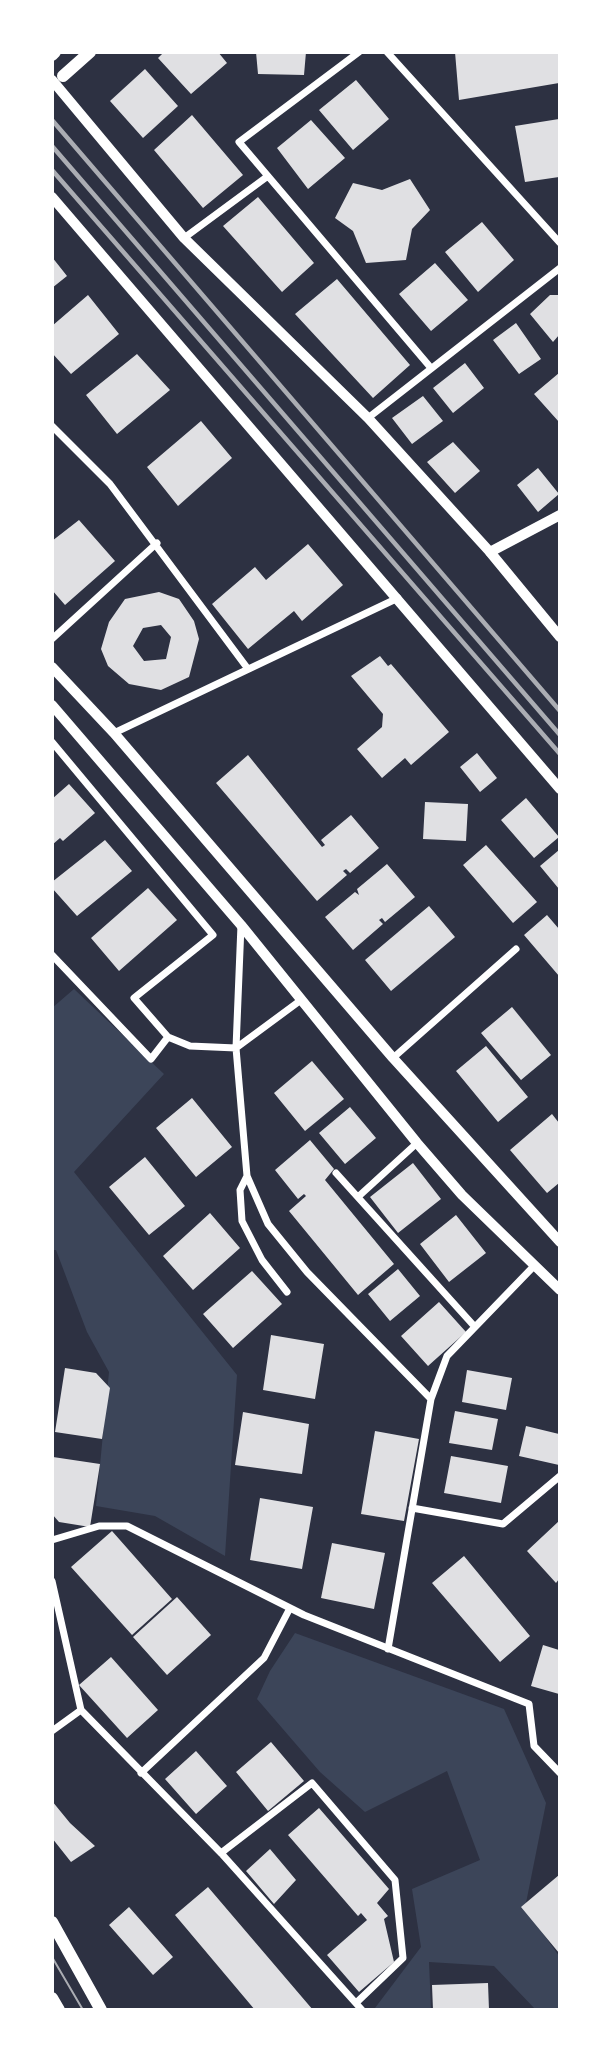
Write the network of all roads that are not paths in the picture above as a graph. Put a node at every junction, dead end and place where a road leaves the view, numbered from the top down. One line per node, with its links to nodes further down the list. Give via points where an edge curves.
1 (90, 52): 4 (main road)
2 (359, 52): 5 (street, via 239,142)
3 (387, 52): 8 (street)
4 (58, 78): 7 (main road)
5 (268, 176): 7 (street); 10 (street)
6 (52, 197): 16 (main road)
7 (184, 238): 11 (main road)
8 (559, 243)
9 (559, 268): 10 (street)
10 (431, 368): 11 (street)
11 (368, 418): 15 (main road)
12 (52, 426): 14 (street, via 110,484)
13 (559, 515): 15 (street)
14 (157, 543): 18 (street); 20 (street)
15 (490, 552): 17 (main road)
16 (398, 598): 20 (street); 24 (main road)
17 (559, 637)
18 (52, 639)
19 (52, 667): 22 (street)
20 (248, 669): 22 (street)
21 (52, 705): 25 (street)
22 (114, 733): 31 (street)
23 (52, 742): 29 (street, via 213,936 134,998)
24 (559, 789)
25 (241, 925): 28 (street); 30 (street)
26 (516, 949): 31 (street)
27 (52, 955): 29 (street, via 151,1059)
28 (301, 1000): 30 (street); 32 (street)
29 (168, 1037): 30 (street, via 190,1046)
30 (236, 1048): 34 (street)
31 (393, 1058): 36 (street)
32 (417, 1143): 35 (street); 37 (street)
33 (336, 1173): 35 (street)
34 (247, 1176): 39 (street, via 240,1191 242,1221 262,1260); 41 (street, via 268,1224 307,1272)
35 (359, 1196): 40 (street)
36 (559, 1242)
37 (533, 1267): 38 (street); 40 (street)
38 (559, 1290)
39 (287, 1292)
40 (475, 1327): 41 (street, via 447,1356)
41 (431, 1399): 43 (street)
42 (559, 1476): 43 (street, via 503,1524)
43 (412, 1508): 47 (street)
44 (52, 1540): 46 (street, via 99,1526 127,1526)
45 (52, 1581): 48 (street)
46 (290, 1608): 47 (street); 50 (street, via 264,1658)
47 (388, 1649): 51 (street, via 529,1704 534,1746)
48 (81, 1710): 49 (street); 50 (street)
49 (52, 1731)
50 (141, 1773): 52 (street)
51 (559, 1773)
52 (221, 1853): 55 (street); 55 (street, via 312,1783 395,1880 403,1958)
53 (52, 1922): 57 (main road)
54 (52, 1998): 56 (main road)
55 (359, 2006)
56 (59, 2010)
57 (101, 2010)

